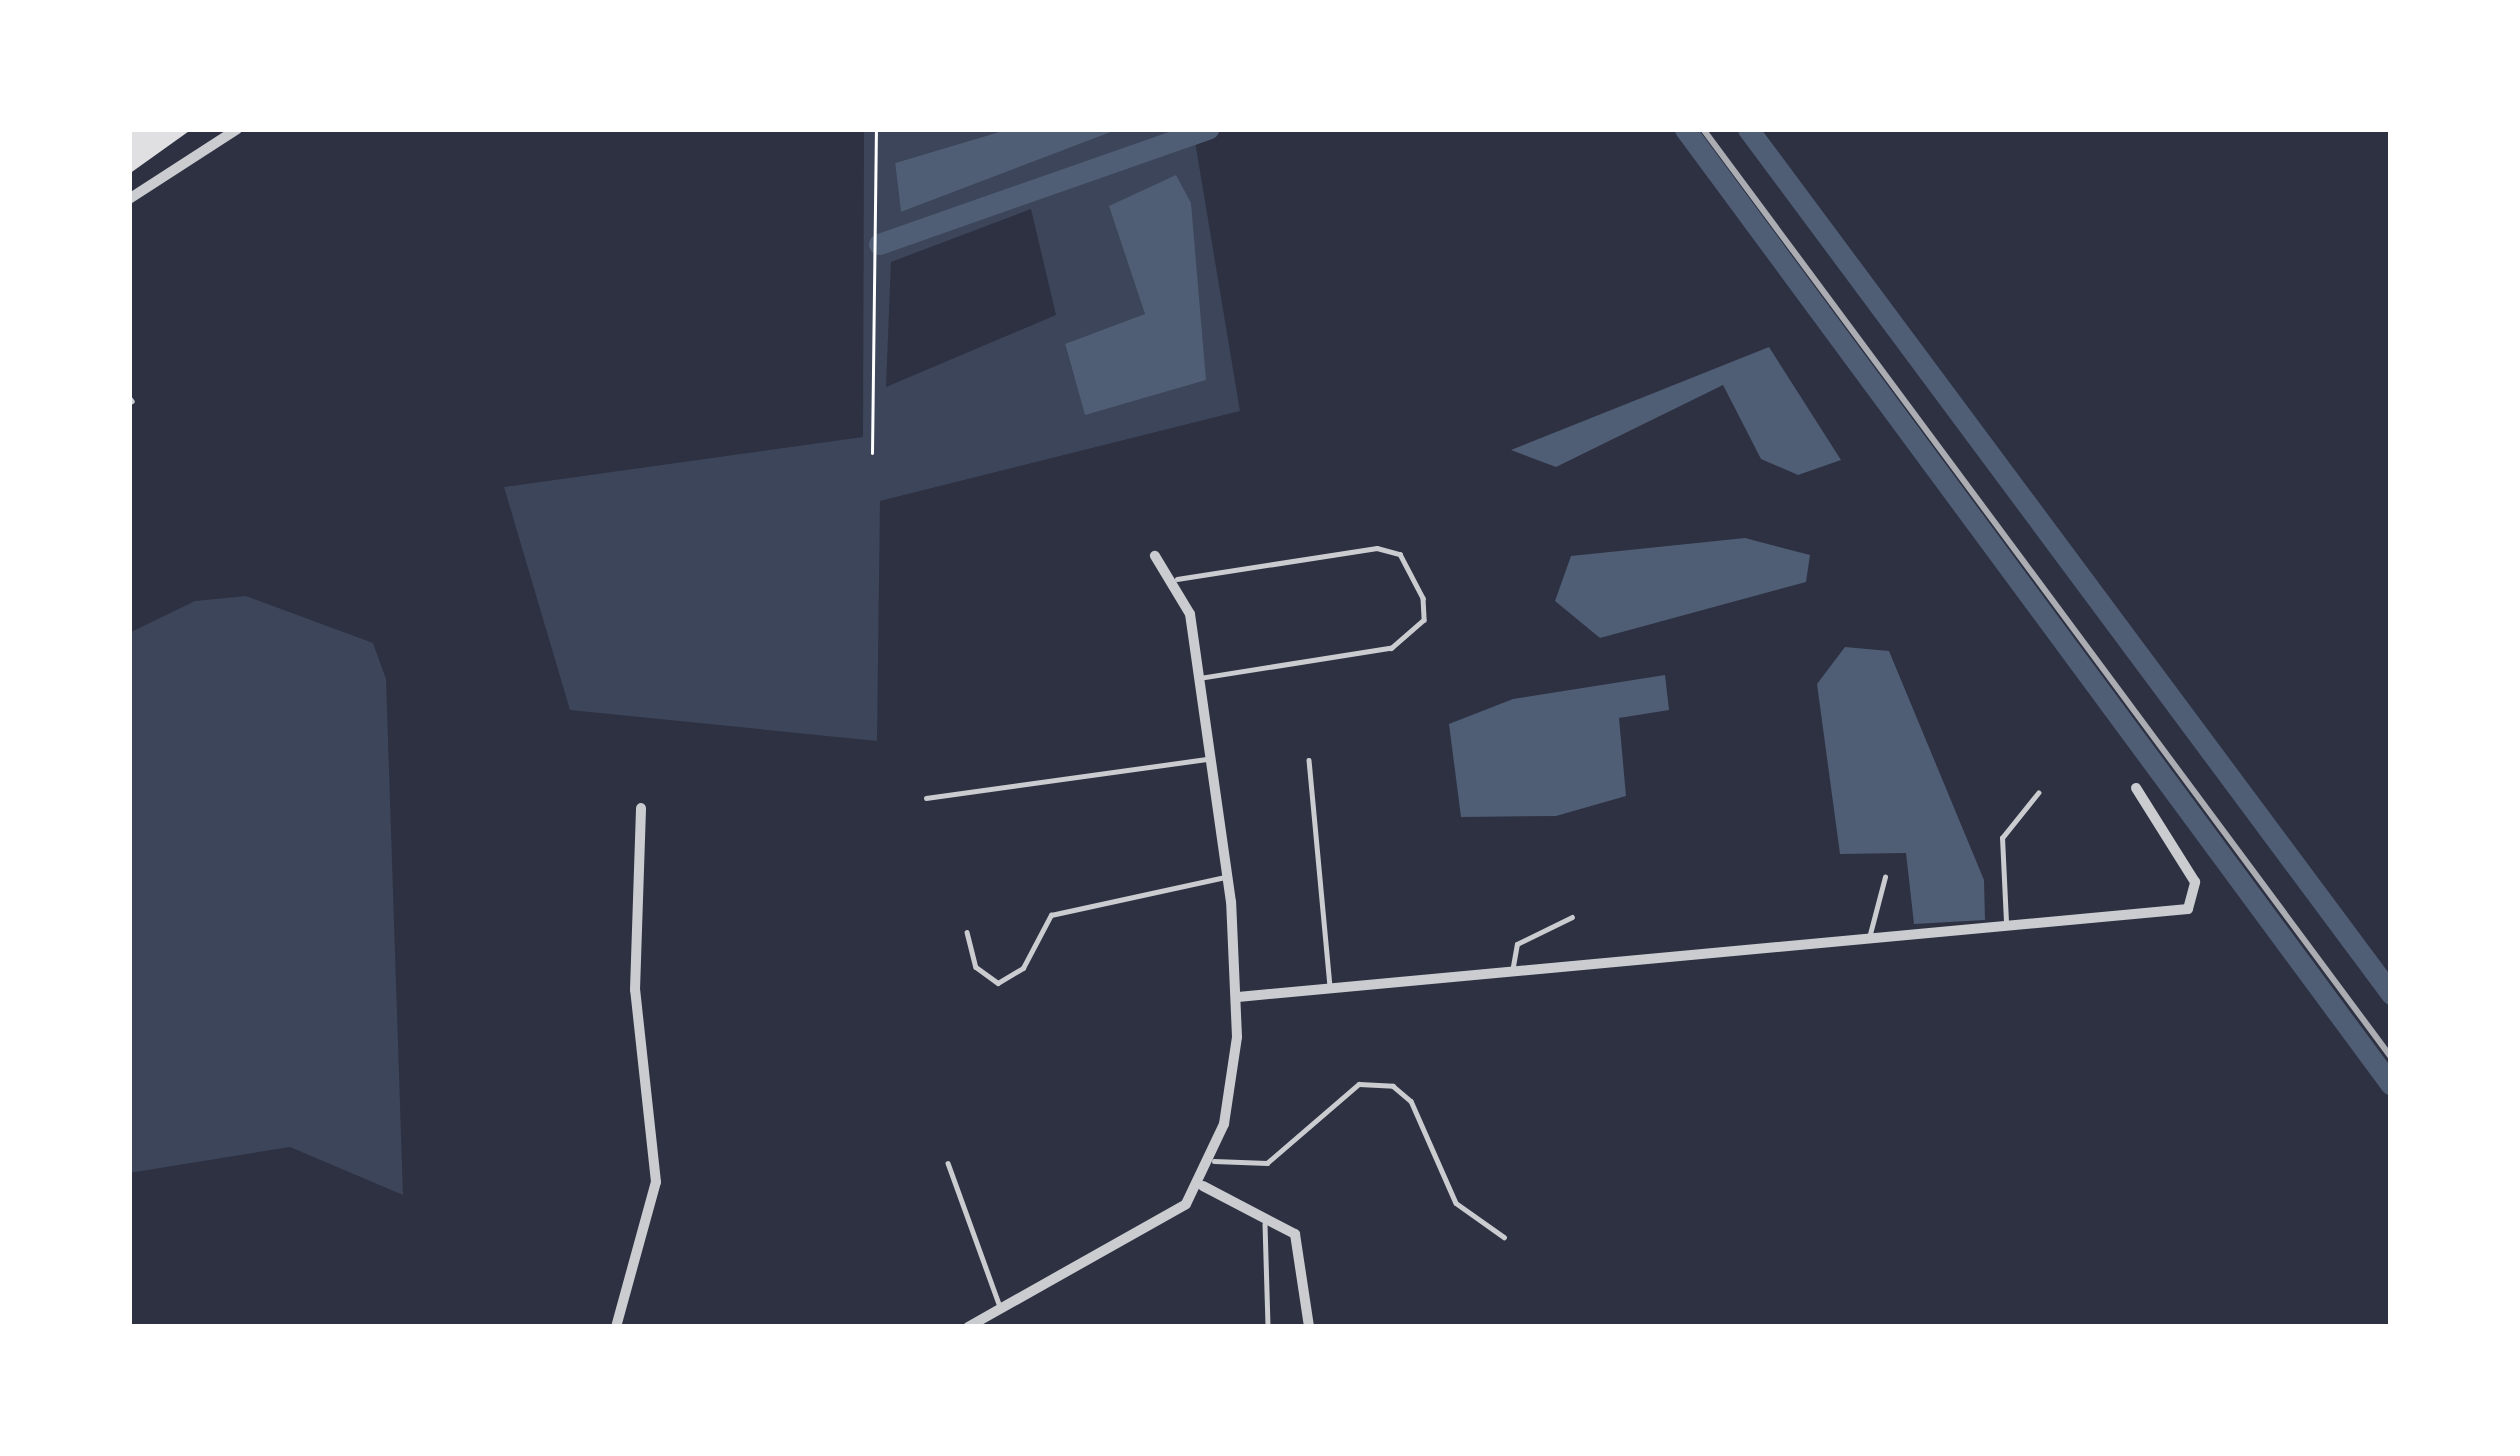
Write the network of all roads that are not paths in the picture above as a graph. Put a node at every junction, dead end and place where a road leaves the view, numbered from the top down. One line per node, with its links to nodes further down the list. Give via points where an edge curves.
1 (237, 129): 2 (street)
2 (129, 199)
3 (1155, 556): 4 (street)
4 (1177, 579): 5 (street); 5 (lane, via 1377,548 1400,554 1423,598 1424,620 1392,648)
5 (1202, 678): 6 (street)
6 (1213, 758): 10 (lane); 12 (street)
7 (1309, 760): 19 (lane)
8 (2136, 788): 15 (street, via 2195,882 2188,909)
9 (2038, 793): 15 (lane, via 2002,838)
10 (926, 798)
11 (641, 808): 27 (street, via 635,990 656,1182)
12 (1228, 877): 16 (lane, via 1051,915 1022,968 998,982 986,983); 20 (street)
13 (1885, 878): 17 (lane)
14 (1571, 917): 18 (lane, via 1517,944)
15 (2007, 927): 17 (street)
16 (967, 932)
17 (1867, 939): 18 (street)
18 (1512, 971): 19 (street)
19 (1331, 989): 20 (street)
20 (1238, 997): 21 (street)
21 (1214, 1161): 23 (street); 25 (lane, via 1267,1162 1359,1084 1393,1086 1411,1100 1456,1203)
22 (948, 1163): 26 (lane)
23 (1203, 1186): 24 (street); 26 (street, via 1159,1224)
24 (1265, 1218): 29 (lane); 30 (street, via 1305,1250)
25 (1504, 1237)
26 (1001, 1310): 28 (street)
27 (616, 1327)
28 (968, 1327)
29 (1268, 1327)
30 (1309, 1327)

